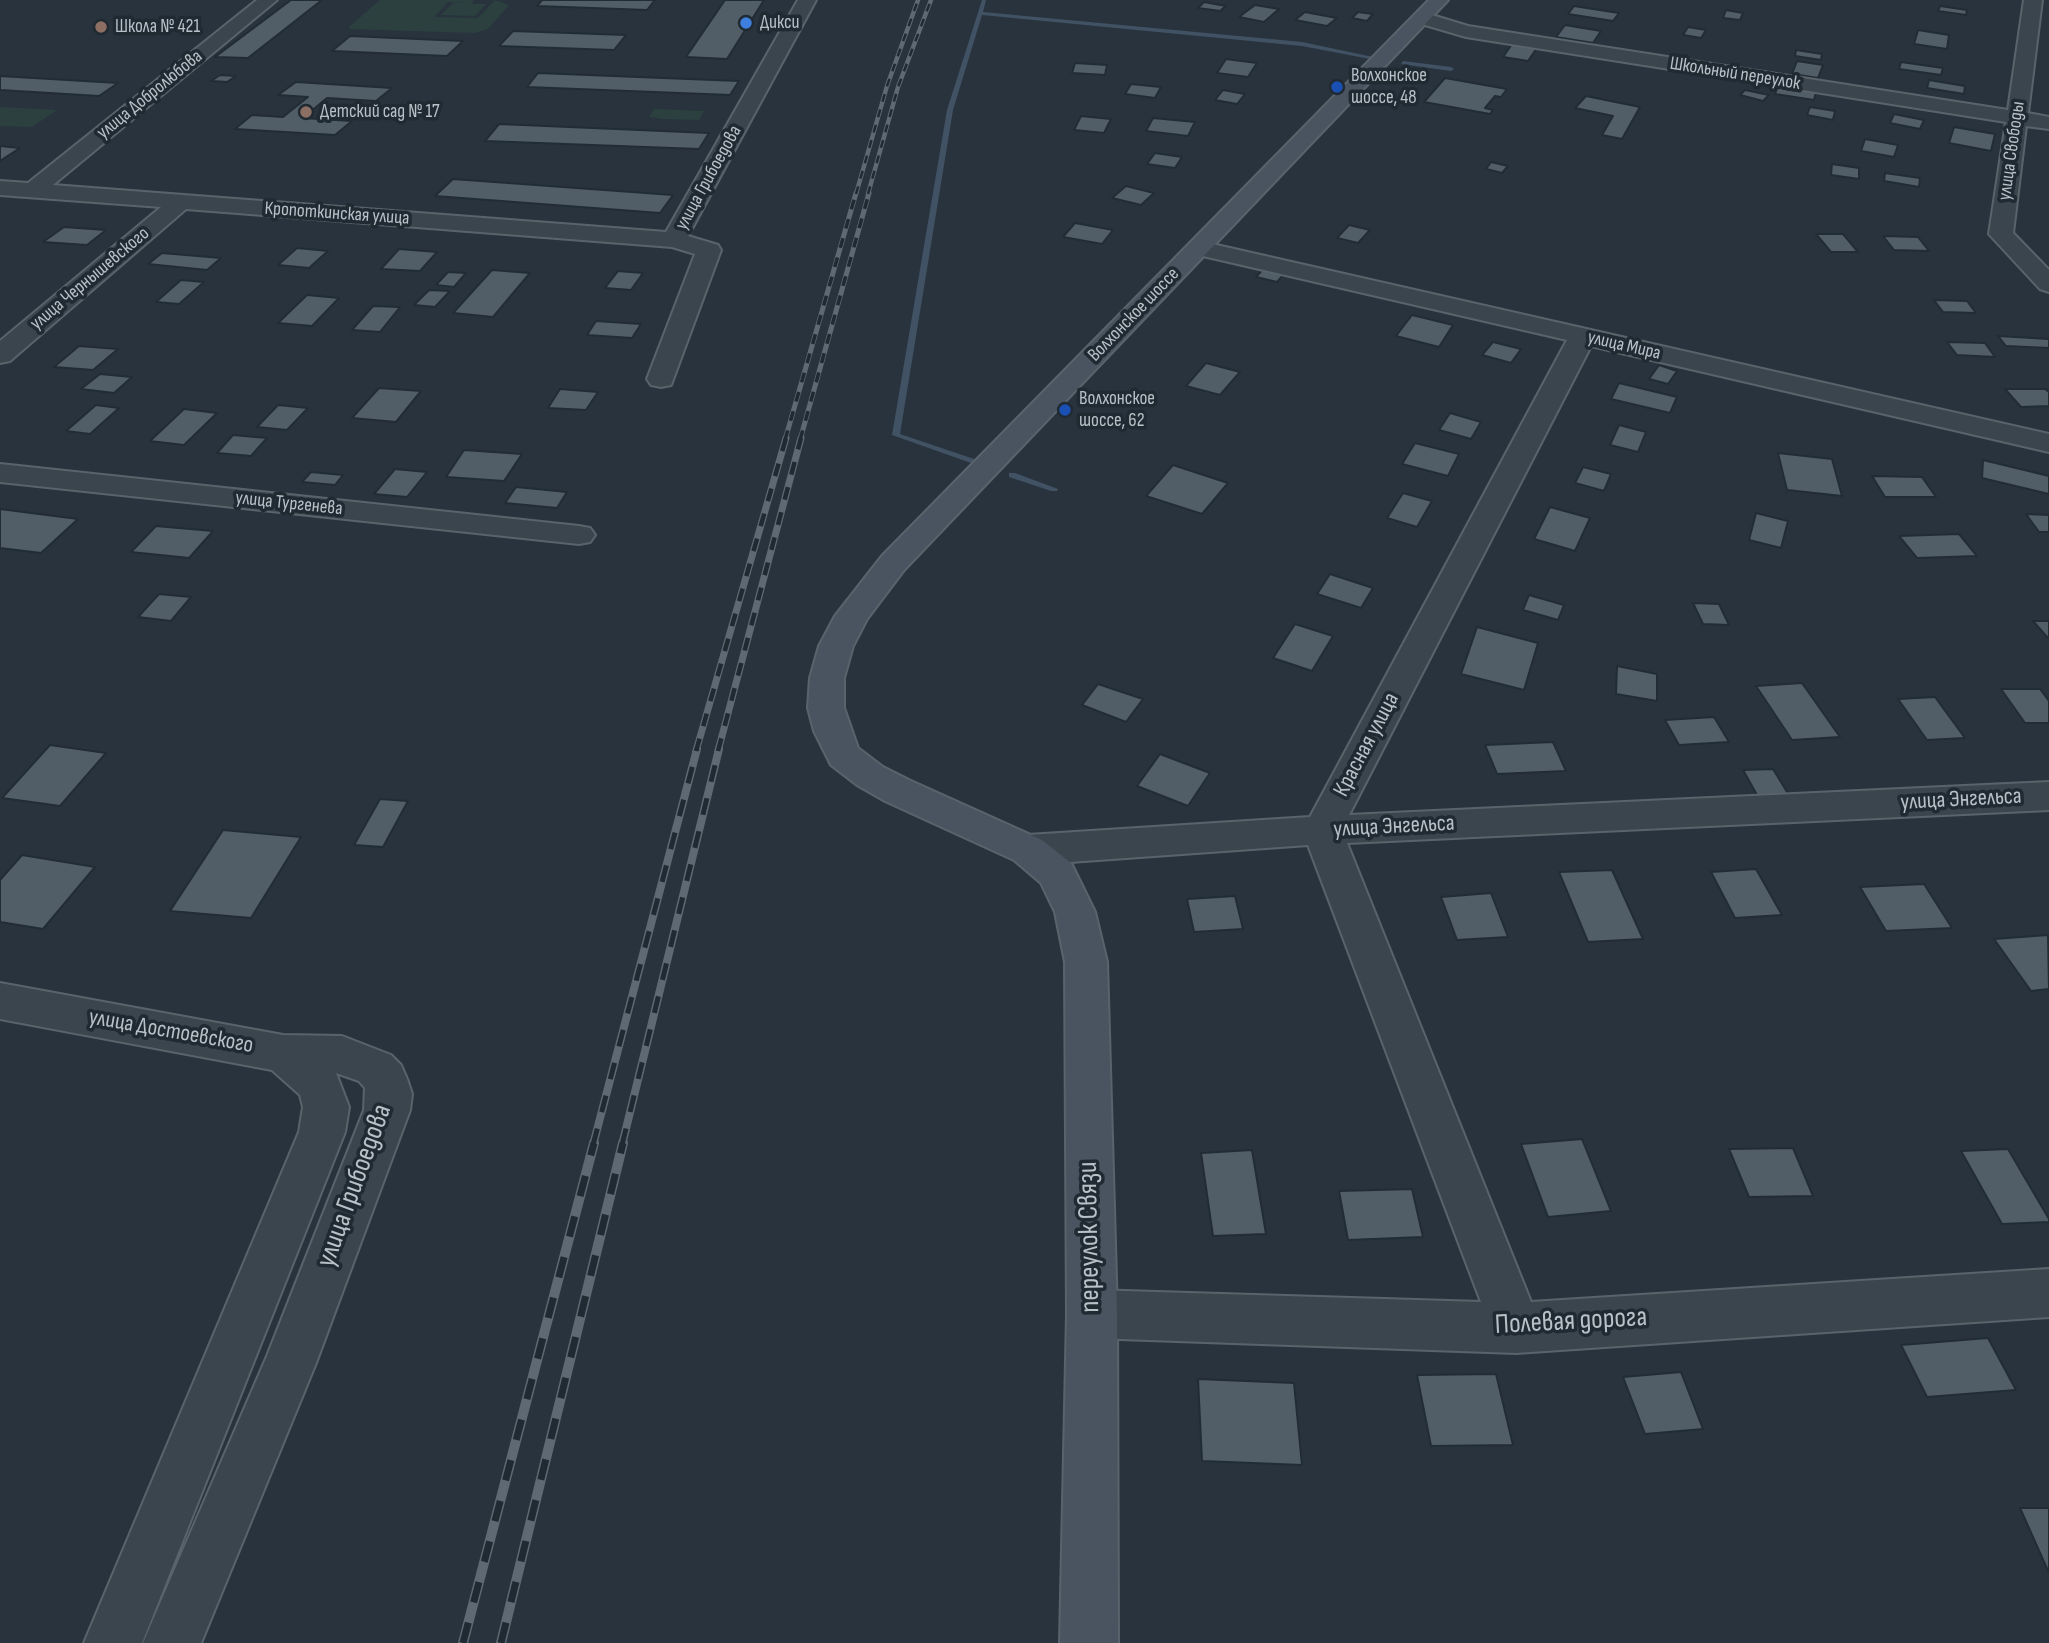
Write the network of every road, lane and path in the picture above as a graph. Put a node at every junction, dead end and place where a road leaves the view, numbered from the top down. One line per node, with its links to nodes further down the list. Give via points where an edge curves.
1 (268, 0): 8 (street, улица Добролюбова)
2 (807, 0): 10 (street, улица Грибоедова)
3 (2033, 0): 5 (street, улица Свободы)
4 (1431, 9): 5 (street, Школьный переулок, via 1479,33); 11 (street, Волхонское шоссе)
5 (2017, 118): 6 (street, Школьный переулок); 12 (street, улица Свободы, via 2001,234)
6 (2049, 123)
7 (0, 188): 8 (street, Кропоткинская улица)
8 (32, 191): 9 (street, Кропоткинская улица)
9 (181, 202): 10 (street, Кропоткинская улица); 14 (street, улица Чернышевского)
10 (674, 240): 15 (street, улица Грибоедова, via 709,250)
11 (1199, 248): 13 (street, улица Мира); 19 (street, Волхонское шоссе, via 893,563 852,616 836,646)
12 (2049, 284)
13 (1582, 337): 16 (street, улица Мира); 21 (street, Красная улица)
14 (0, 355)
15 (661, 379)
16 (2049, 443)
17 (0, 473): 18 (street, улица Тургенева)
18 (579, 536)
19 (827, 678): 22 (street, улица Энгельса, via 826,708 844,756 898,791)
20 (2049, 796): 21 (street, улица Энгельса)
21 (1322, 830): 22 (street, улица Энгельса); 28 (street)
22 (1028, 850): 27 (street, переулок Связи, via 1057,874 1075,912 1086,962)
23 (0, 1002): 24 (street, улица Достоевского)
24 (284, 1053): 25 (street, улица Достоевского); 29 (street, улица Грибоедова, via 319,1085 326,1107 322,1132); 30 (street, улица Грибоедова, via 342,1055 375,1068 385,1079 387,1110 290,1363)
25 (341, 1067)
26 (2049, 1293): 28 (street, Полевая дорога)
27 (1092, 1314): 28 (street, Полевая дорога); 31 (street, переулок Связи)
28 (1516, 1328)
29 (113, 1643)
30 (172, 1643)
31 (1089, 1643)

